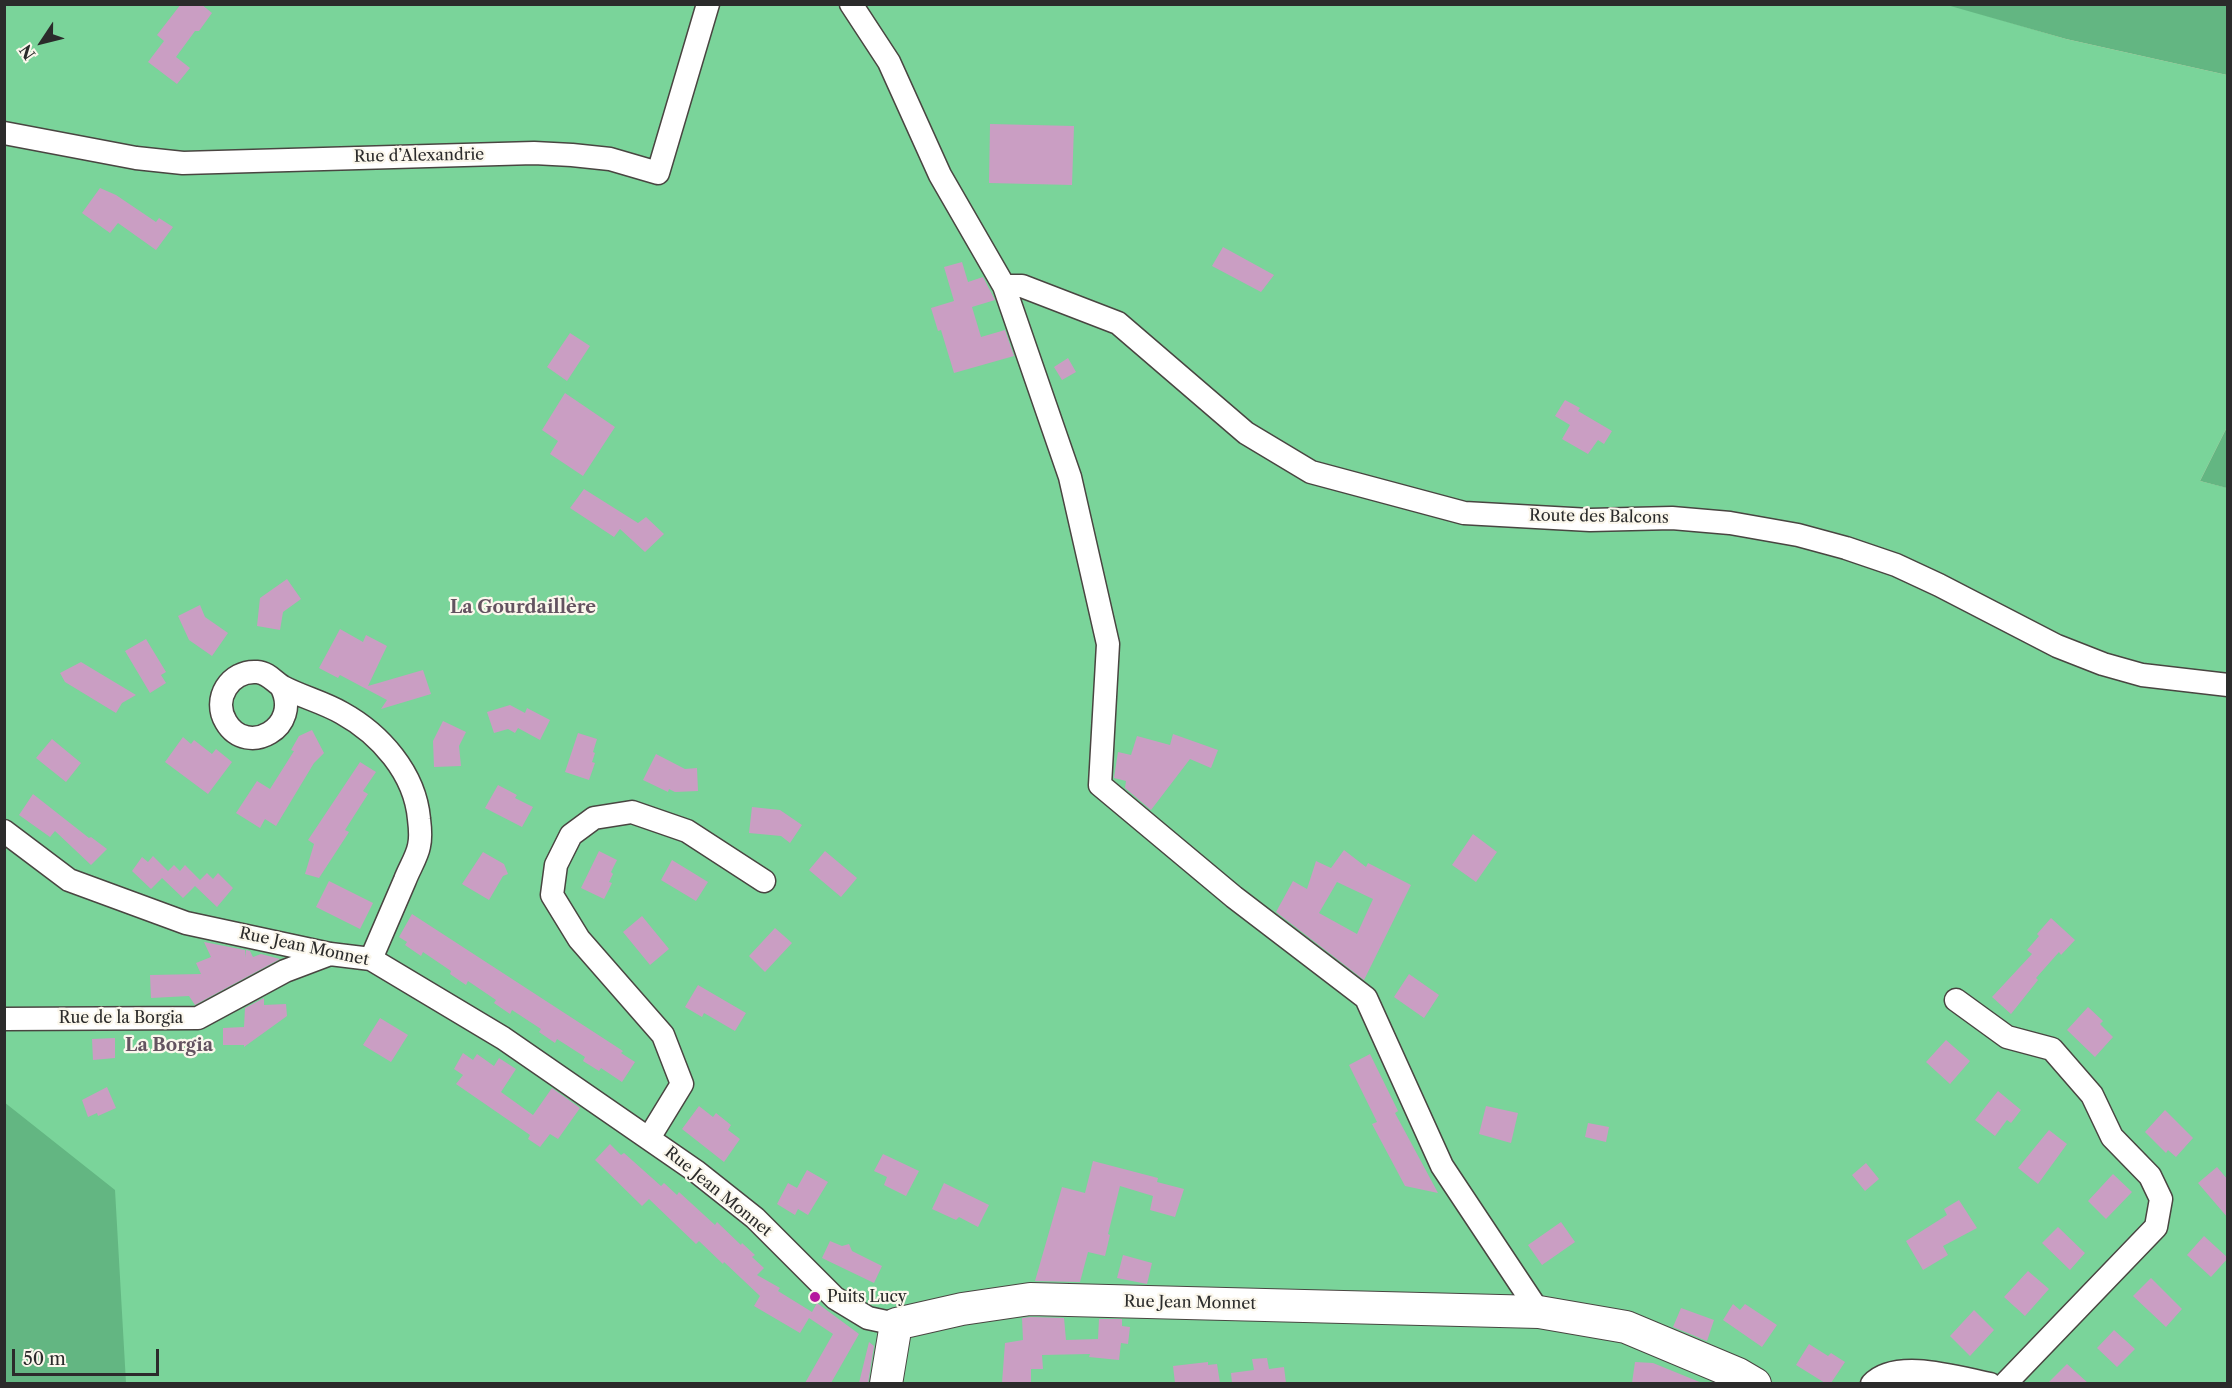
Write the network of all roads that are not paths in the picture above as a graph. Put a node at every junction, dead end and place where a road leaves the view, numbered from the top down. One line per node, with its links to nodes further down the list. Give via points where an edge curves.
1 (708, 4): 3 (street, Rue d’Alexandrie, via 658,173 610,159 534,153 183,163)
2 (851, 4): 4 (street, via 889,62 940,175)
3 (4, 133)
4 (1004, 286): 5 (street, Route des Balcons, via 1022,286 1118,322 1246,434 1311,472 1464,513 1590,520 1672,518 1798,535 1896,565 2057,646 2103,664 2142,675); 14 (street, via 1070,477 1108,644 1100,785 1234,897 1366,998 1442,1166)
5 (2228, 685)
6 (281, 686): 10 (street, via 343,713 375,737 396,758 411,787 419,817 419,846)
7 (4, 831): 9 (street, Rue Jean Monnet, via 69,880 186,922)
8 (764, 880): 13 (street, via 687,831 632,812 594,818 571,836 556,865 552,895 579,939 663,1035 682,1084)
9 (330, 954): 10 (street, Rue Jean Monnet); 12 (street, Rue de la Borgia, via 285,971 198,1018)
10 (371, 959): 13 (street, Rue Jean Monnet, via 503,1038)
11 (1956, 1000): 20 (street, via 2007,1037 2052,1049 2092,1095 2112,1137 2150,1176 2161,1199 2156,1227)
12 (4, 1019)
13 (649, 1138): 15 (street, Rue Jean Monnet, via 756,1218 835,1298 868,1318)
14 (1539, 1312): 15 (street, Rue Jean Monnet, via 1030,1299); 17 (street, Rue Jean Monnet, via 1626,1327)
15 (896, 1324): 16 (street)
16 (886, 1383)
17 (1755, 1383)
18 (1872, 1383): 19 (street, via 1908,1369)
19 (1990, 1383)
20 (2006, 1383)

